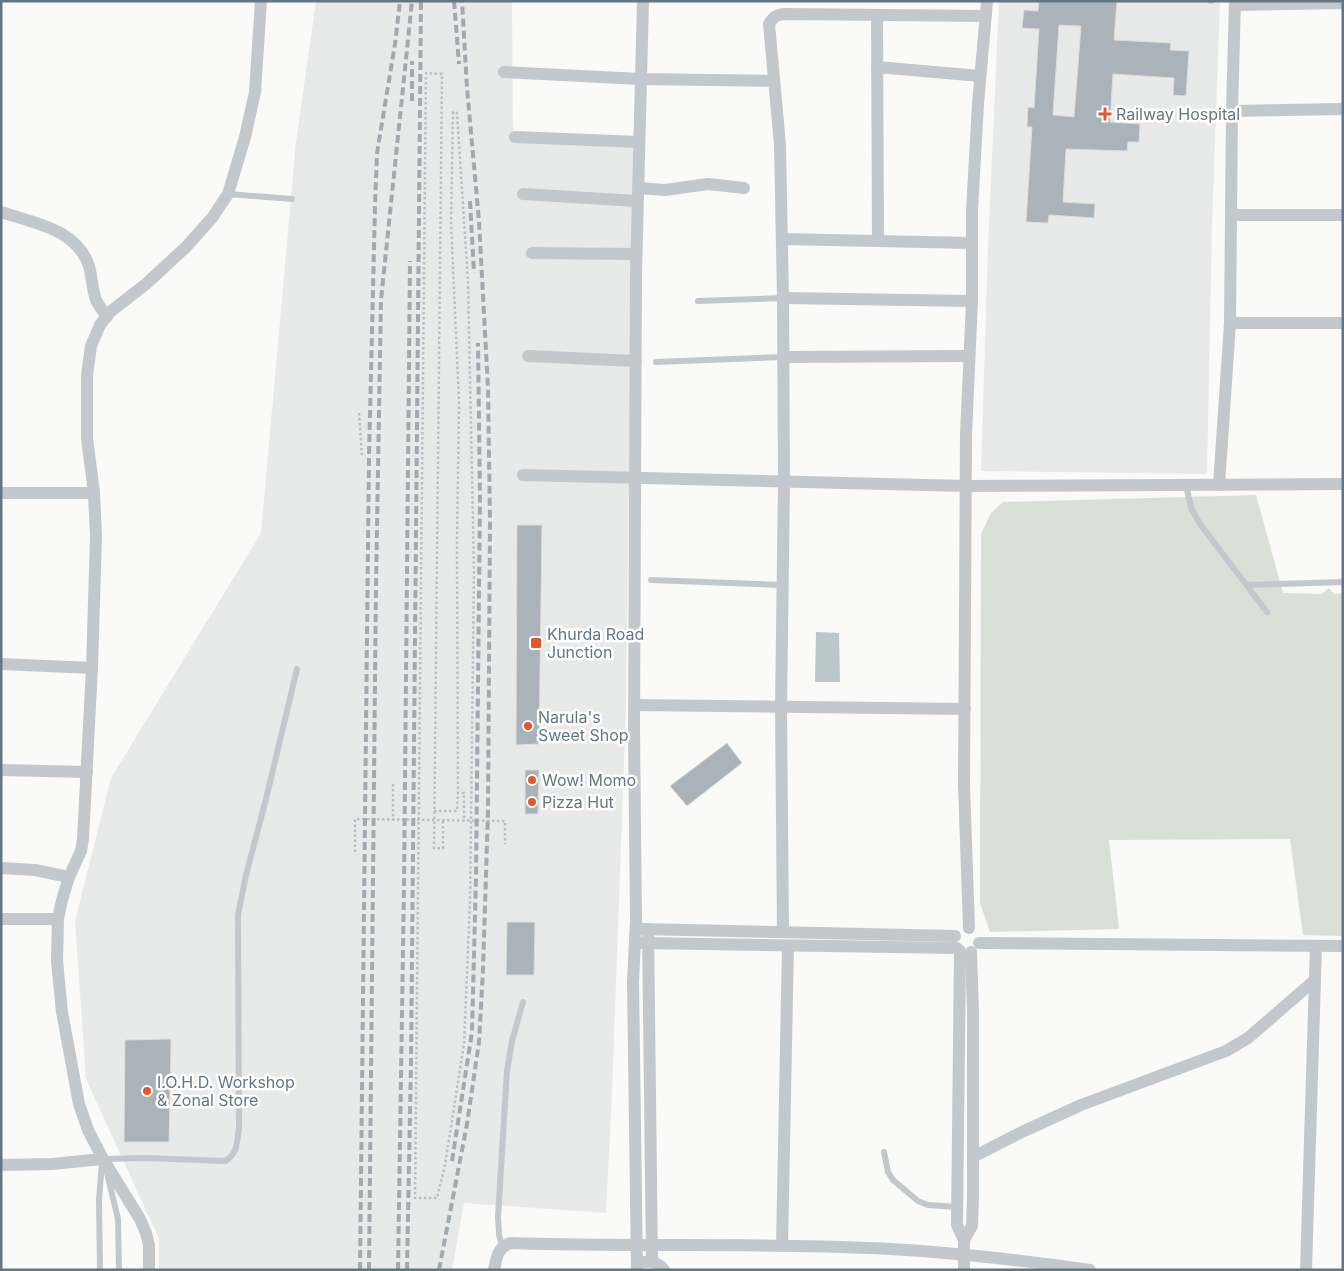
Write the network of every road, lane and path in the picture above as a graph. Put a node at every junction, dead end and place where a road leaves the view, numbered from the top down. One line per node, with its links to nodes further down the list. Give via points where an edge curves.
1 (261, 1): 19 (street, via 255,92)
2 (643, 1): 11 (street)
3 (987, 1): 7 (street)
4 (1343, 2): 5 (street)
5 (1235, 3): 14 (street)
6 (877, 15): 7 (street); 8 (street); 12 (street, via 777,15 772,18 769,32)
7 (986, 16): 10 (street)
8 (878, 67): 10 (street); 27 (street)
9 (504, 72): 11 (street)
10 (980, 76): 28 (street)
11 (640, 79): 12 (street); 16 (street)
12 (774, 81): 26 (street, via 780,145)
13 (1343, 109): 14 (street)
14 (1232, 111): 24 (street)
15 (515, 137): 16 (street)
16 (639, 142): 17 (street)
17 (638, 188): 18 (street, via 664,190 708,184); 22 (street)
18 (744, 188)
19 (228, 194): 21 (lane); 34 (street, via 186,247)
20 (523, 194): 22 (street)
21 (292, 199)
22 (637, 201): 30 (street)
23 (1, 212): 34 (street, via 67,236 78,245 85,254 96,301)
24 (1232, 215): 25 (street); 35 (street)
25 (1343, 215)
26 (782, 239): 27 (street); 31 (street)
27 (878, 241): 28 (street)
28 (971, 243): 33 (street)
29 (532, 253): 30 (street)
30 (636, 254): 40 (street)
31 (784, 298): 32 (lane); 33 (street); 39 (street)
32 (698, 301)
33 (972, 302): 38 (street)
34 (107, 316): 51 (street, via 91,346 87,375 87,438)
35 (1230, 323): 36 (street); 49 (street)
36 (1343, 323)
37 (528, 356): 40 (street)
38 (969, 356): 39 (street); 50 (street)
39 (784, 357): 41 (lane); 46 (street)
40 (636, 361): 45 (street)
41 (656, 362)
42 (359, 413): 43 (path)
43 (362, 455)
44 (523, 476): 45 (street)
45 (635, 477): 46 (street); 61 (street)
46 (784, 482): 50 (street); 55 (street)
47 (1343, 484): 49 (street)
48 (1186, 485): 49 (street); 50 (street); 56 (lane, via 1191,508 1200,524)
49 (1219, 485)
50 (967, 486): 63 (street)
51 (94, 493): 52 (street); 59 (street)
52 (1, 494)
53 (651, 580): 55 (lane)
54 (1343, 582): 56 (lane)
55 (782, 585): 62 (street)
56 (1247, 585): 57 (lane)
57 (1267, 612)
58 (1, 664): 59 (street)
59 (92, 668): 65 (street)
60 (297, 669): 91 (lane, via 238,915 239,1128 236,1149 225,1161)
61 (635, 706): 62 (street); 79 (street)
62 (780, 708): 63 (street); 80 (street)
63 (965, 709): 78 (street)
64 (1, 770): 65 (street)
65 (87, 772): 75 (street, via 81,851)
66 (393, 784): 69 (path)
67 (458, 793): 68 (path, via 457,811); 68 (path, via 459,402 451,222 453,112 457,112 468,282 474,570 470,902 464,1044 445,1165 437,1198 415,1198 426,73 442,74); 70 (path, via 464,793)
68 (434, 811): 71 (path, via 434,848 443,848)
69 (393, 820): 71 (path); 73 (path, via 355,819)
70 (464, 820): 71 (path); 72 (path, via 505,821)
71 (443, 821)
72 (505, 844)
73 (355, 852)
74 (1, 868): 75 (street)
75 (69, 877): 77 (street)
76 (1, 919): 77 (street)
77 (58, 919): 91 (street, via 57,962 69,1056 79,1104)
78 (969, 928): 84 (street, via 961,930); 84 (street, via 979,936)
79 (642, 929): 80 (street); 81 (street); 82 (street)
80 (783, 932): 84 (street)
81 (635, 943): 82 (street); 96 (street)
82 (648, 943): 83 (street); 95 (street)
83 (788, 946): 84 (street); 97 (street)
84 (965, 946): 85 (street); 90 (street, via 973,1012); 93 (street)
85 (1316, 946): 86 (street); 87 (street)
86 (1343, 946)
87 (1315, 980): 90 (street, via 1237,1046 1081,1105); 109 (street)
88 (523, 1002): 98 (lane, via 507,1071 498,1217)
89 (884, 1152): 93 (lane, via 893,1180 918,1201)
90 (973, 1157): 94 (street, via 972,1226)
91 (102, 1159): 92 (street); 102 (lane); 103 (lane, via 117,1208); 104 (street, via 146,1233)
92 (1, 1165)
93 (957, 1207): 94 (street, via 957,1225)
94 (964, 1240): 99 (street)
95 (651, 1245): 96 (street); 97 (street); 100 (street)
96 (636, 1246): 98 (street, via 510,1243); 101 (street)
97 (782, 1246): 99 (street)
98 (502, 1247): 105 (street)
99 (964, 1253): 107 (street); 108 (street)
100 (652, 1262): 101 (street, via 644,1262); 106 (street)
101 (637, 1269)
102 (100, 1270)
103 (119, 1270)
104 (149, 1270)
105 (494, 1270)
106 (664, 1270)
107 (964, 1270)
108 (1090, 1270)
109 (1306, 1270)

